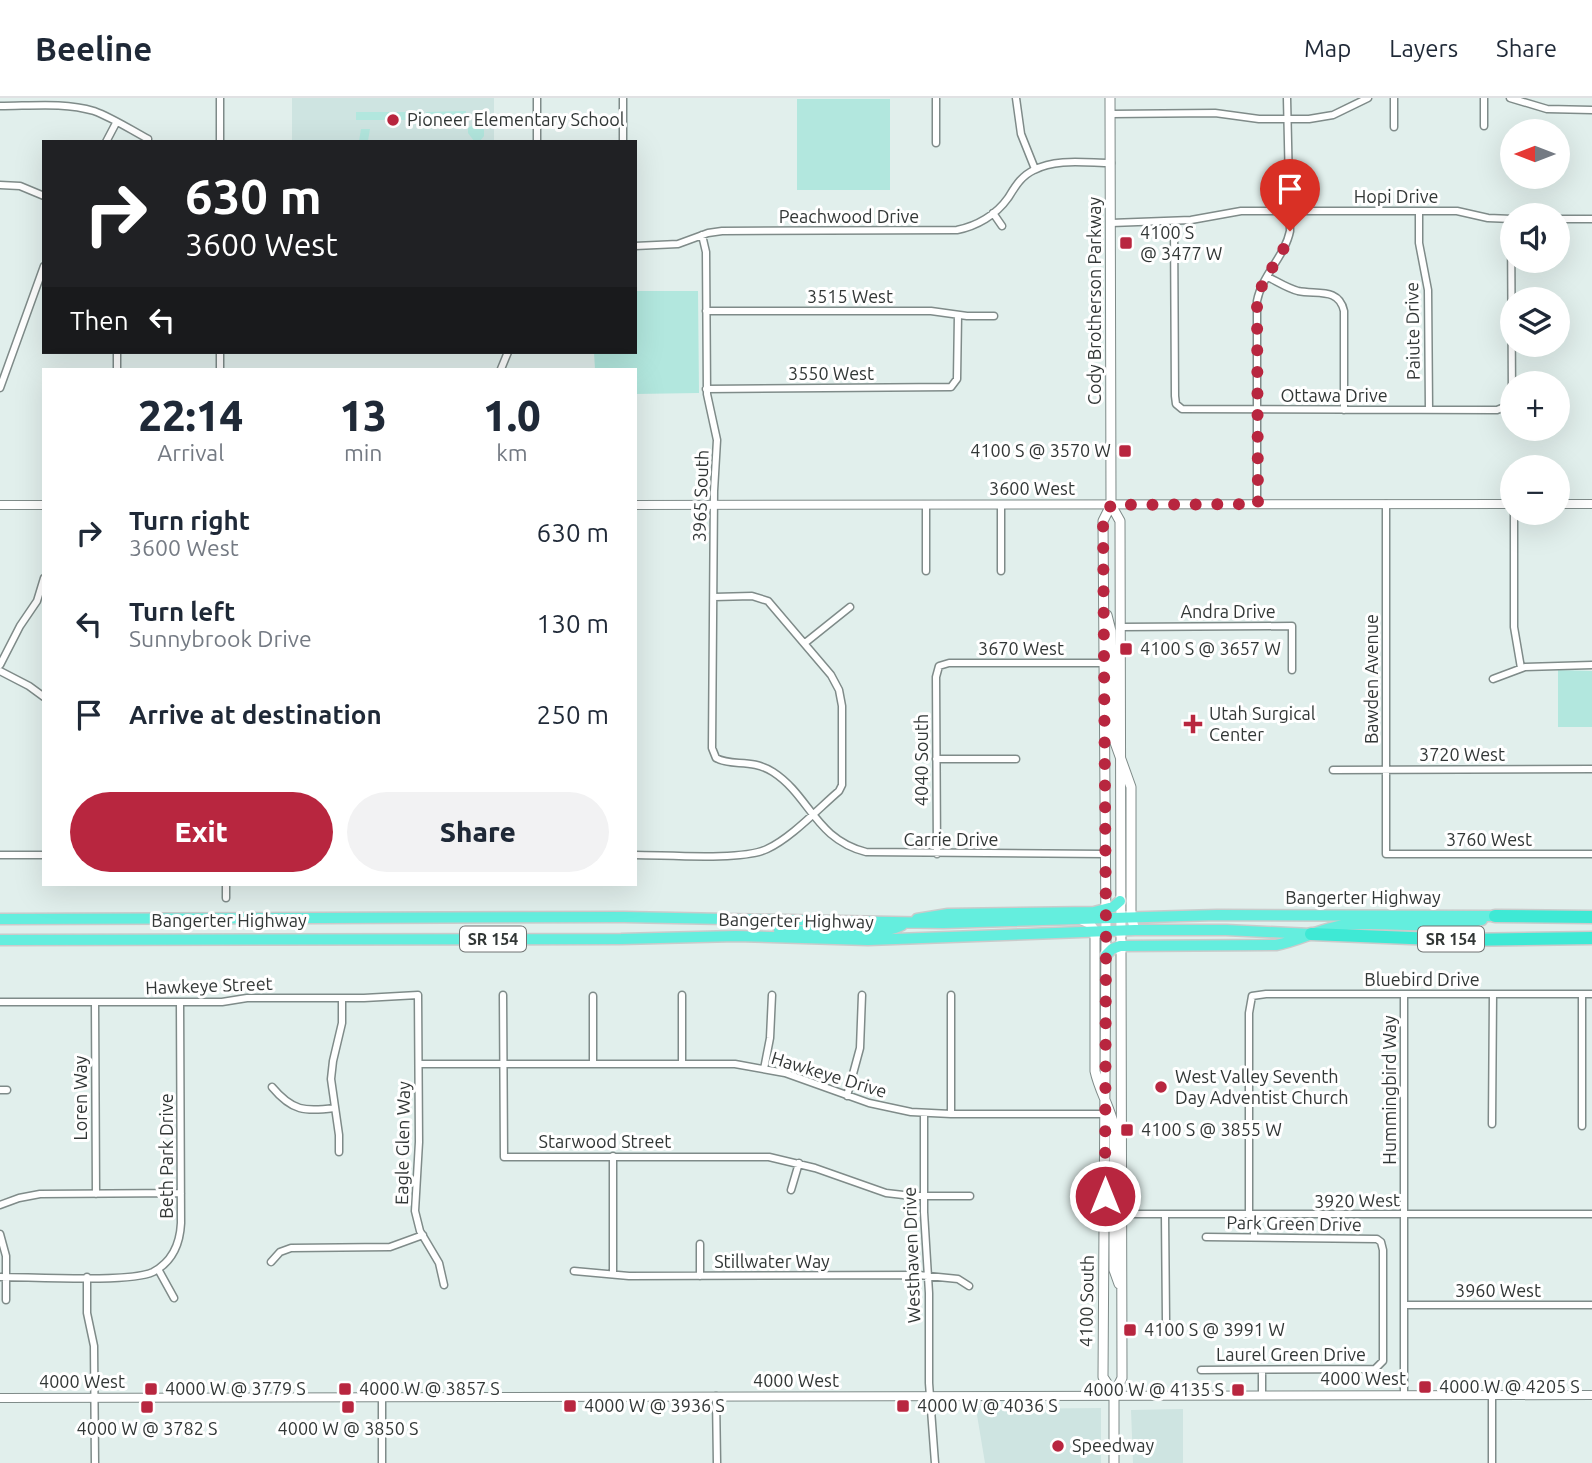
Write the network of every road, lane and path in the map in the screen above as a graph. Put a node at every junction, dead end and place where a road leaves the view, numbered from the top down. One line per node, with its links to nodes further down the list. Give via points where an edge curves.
1 (220, 98): 21 (street)
2 (537, 98): 22 (street)
3 (623, 98): 23 (street)
4 (936, 98): 24 (street)
5 (1016, 98): 26 (street, via 1021,134)
6 (1111, 98): 14 (main road, Cody Brotherson Parkway)
7 (1287, 98): 15 (street)
8 (1368, 98): 15 (street, via 1325,117)
9 (1394, 98): 18 (street)
10 (1484, 98): 17 (street)
11 (1510, 98): 13 (street, via 1547,109)
12 (0, 106): 16 (street, via 73,107)
13 (1592, 110)
14 (1111, 114): 15 (street, via 1214,113); 25 (main road, Cody Brotherson Parkway)
15 (1286, 120): 29 (street)
16 (116, 122): 19 (street); 20 (street)
17 (1484, 126)
18 (1394, 127)
19 (148, 139)
20 (107, 140)
21 (220, 140)
22 (537, 140)
23 (623, 140)
24 (936, 143)
25 (1111, 163): 26 (street, via 1057,163); 36 (main road, Cody Brotherson Parkway)
26 (1035, 169): 31 (street, Peachwood Drive)
27 (0, 185): 28 (street)
28 (42, 194)
29 (1290, 211): 30 (street, Hopi Drive); 35 (street, Hopi Drive, via 1235,211); 42 (street, via 1288,238)
30 (1419, 211): 32 (street, Hopi Drive, via 1457,211); 52 (street, Paiute Drive, via 1419,243 1428,290)
31 (993, 213): 37 (street); 38 (street, Peachwood Drive, via 970,226 945,231 722,231)
32 (1500, 219)
33 (1570, 219): 34 (street)
34 (1592, 219)
35 (1174, 221): 36 (street, Hopi Drive); 50 (street, Ottawa Drive, via 1177,404 1190,410)
36 (1111, 223): 64 (main road, Cody Brotherson Parkway)
37 (1002, 226)
38 (702, 235): 39 (street, Peachwood Drive, via 672,245); 43 (street, 3965 South)
39 (637, 246)
40 (42, 271): 47 (street)
41 (1511, 273): 52 (street, Ottawa Drive, via 1511,397 1507,406)
42 (1268, 277): 50 (street, via 1257,301); 51 (street, via 1294,290 1331,294 1342,302)
43 (706, 311): 44 (street, 3515 West, via 931,311); 49 (street, 3965 South)
44 (958, 315): 45 (street, 3515 West); 49 (street, 3550 West, via 957,375 954,385 944,388)
45 (994, 316)
46 (0, 359): 47 (street)
47 (9, 362): 48 (street)
48 (0, 388)
49 (706, 388): 61 (street, 3965 South, via 717,436)
50 (1257, 410): 51 (street, Ottawa Drive); 54 (street)
51 (1345, 410): 52 (street, Ottawa Drive)
52 (1429, 410)
53 (1592, 503): 57 (street)
54 (1258, 504): 55 (street, 3600 West); 64 (street, 3600 West)
55 (1386, 504): 56 (street, 3600 West); 89 (street, Bawden Avenue)
56 (1500, 504)
57 (1570, 504)
58 (0, 505): 59 (street)
59 (42, 505)
60 (637, 505): 61 (street, 3600 West)
61 (714, 505): 62 (street, 3600 West); 68 (street, 3965 South)
62 (926, 505): 63 (street, 3600 West); 66 (street)
63 (1001, 505): 64 (street, 3600 West); 67 (street)
64 (1111, 505): 70 (main road, 4100 South, via 1103,521); 72 (main road, 4100 South, via 1120,521)
65 (1514, 525): 78 (street, via 1514,627)
66 (926, 571)
67 (1001, 571)
68 (713, 597): 73 (street, via 764,598); 83 (street, 3965 South, via 712,748)
69 (40, 603): 75 (street, via 20,626)
70 (1103, 603): 74 (main road, 4100 South); 84 (main road, via 1111,631 1113,737)
71 (850, 607): 73 (street)
72 (1121, 627): 79 (street, Andra Drive, via 1292,626); 84 (main road, 4100 South)
73 (805, 643): 90 (street, via 834,680 842,706 842,785)
74 (1104, 663): 77 (street, 3670 West); 92 (main road, 4100 South)
75 (0, 665)
76 (1592, 665): 78 (street)
77 (939, 666): 85 (street, 4040 South)
78 (1521, 668): 81 (street)
79 (1292, 670)
80 (0, 671): 82 (street)
81 (1493, 679)
82 (42, 696)
83 (716, 758): 90 (street, Carrie Drive, via 770,770)
84 (1121, 758): 100 (main road, 4100 South); 103 (main road, via 1131,787)
85 (936, 759): 86 (street); 91 (street, 4040 South)
86 (1016, 759)
87 (1592, 769): 89 (street, 3720 West)
88 (1333, 770): 89 (street, 3720 West)
89 (1387, 770): 93 (street, Bawden Avenue)
90 (812, 814): 91 (street, Carrie Drive, via 833,837 860,850); 97 (street, via 774,845 756,853)
91 (937, 854): 92 (street, Carrie Drive)
92 (1105, 854): 101 (main road, 4100 South)
93 (1387, 854): 94 (street, 3760 West)
94 (1592, 854)
95 (0, 855): 96 (street)
96 (42, 855)
97 (637, 855)
98 (226, 886): 99 (street)
99 (226, 898)
100 (1120, 901): 101 (highway); 103 (main road, 4100 South)
101 (1106, 914): 103 (highway, Bangerter Highway / SR 154); 106 (highway, Bangerter Highway / SR 154); 107 (highway, via 948,914); 109 (main road, 4100 South)
102 (1495, 916): 103 (highway, Bangerter Highway / SR 154); 104 (highway, Bangerter Highway / SR 154); 111 (highway, via 1457,925 1348,925)
103 (1126, 917): 108 (main road); 110 (main road, 4100 South)
104 (1592, 917)
105 (0, 919): 107 (highway, Bangerter Highway / SR 154, via 624,917)
106 (1081, 919): 107 (highway, Bangerter Highway / SR 154); 109 (main road)
107 (906, 923): 112 (highway, via 886,931 750,930)
108 (1135, 930): 110 (highway, Bangerter Highway / SR 154); 111 (highway, Bangerter Highway / SR 154)
109 (1100, 931): 110 (highway, Bangerter Highway / SR 154); 112 (highway, Bangerter Highway / SR 154, via 924,939); 116 (main road, 4100 South); 139 (main road, via 1094,1059)
110 (1120, 931): 115 (main road, 4100 South)
111 (1311, 934): 113 (highway, Bangerter Highway / SR 154, via 1460,940); 115 (highway, via 1276,945)
112 (736, 936): 114 (highway, Bangerter Highway / SR 154)
113 (1592, 938)
114 (0, 940)
115 (1120, 946): 116 (highway); 155 (main road, 4100 South)
116 (1106, 955): 139 (main road, 4100 South)
117 (1493, 994): 118 (street, Bluebird Drive); 126 (street, Bluebird Drive); 144 (street)
118 (1582, 994): 119 (street, Bluebird Drive); 145 (street)
119 (1592, 994)
120 (418, 995): 128 (street, Hawkeye Street); 134 (street, Eagle Glen Way)
121 (503, 995): 135 (street)
122 (682, 995): 133 (street)
123 (772, 995): 136 (street)
124 (862, 995): 138 (street, via 860,1048)
125 (951, 995): 142 (street)
126 (1404, 995): 156 (street, Hummingbird Way); 159 (street, Bluebird Drive, via 1252,996)
127 (593, 996): 132 (street)
128 (342, 998): 131 (street, Hawkeye Street); 140 (street, via 332,1070)
129 (0, 1002): 130 (street, Hawkeye Street)
130 (95, 1002): 131 (street, Hawkeye Street); 151 (street, Loren Way)
131 (180, 1002): 150 (street, Beth Park Drive)
132 (593, 1063): 133 (street, Hawkeye Drive); 135 (street, Hawkeye Drive)
133 (682, 1063): 136 (street, Hawkeye Drive)
134 (419, 1064): 135 (street, Hawkeye Drive); 161 (street, Eagle Glen Way, via 415,1206)
135 (503, 1064): 147 (street, Starwood Street, via 504,1157)
136 (764, 1069): 138 (street, Hawkeye Drive)
137 (272, 1087): 140 (street, via 285,1102 298,1108)
138 (847, 1096): 141 (street, Hawkeye Drive)
139 (1105, 1098): 143 (main road, 4100 South); 175 (main road, via 1114,1126 1114,1270)
140 (334, 1108): 146 (street)
141 (924, 1114): 142 (street, Hawkeye Drive); 152 (street, Westhaven Drive)
142 (951, 1114): 143 (street, Hawkeye Drive)
143 (1105, 1114): 184 (main road, 4100 South, via 1102,1377)
144 (1492, 1124)
145 (1582, 1126)
146 (339, 1152)
147 (613, 1156): 148 (street, Starwood Street, via 760,1157); 168 (street)
148 (799, 1163): 149 (street); 152 (street, Starwood Street, via 878,1191)
149 (791, 1190)
150 (181, 1193): 151 (street); 166 (street, Beth Park Drive, via 179,1241)
151 (96, 1194): 154 (street, via 33,1195)
152 (924, 1196): 153 (street, Starwood Street); 172 (street, Westhaven Drive)
153 (970, 1196)
154 (0, 1205)
155 (1122, 1214): 158 (street, 3920 West); 175 (main road, 4100 South)
156 (1404, 1214): 157 (street, 3920 West); 159 (street, 3920 West); 179 (street, Hummingbird Way)
157 (1592, 1214)
158 (1165, 1215): 159 (street, 3920 West); 180 (street)
159 (1252, 1215): 163 (street)
160 (0, 1234): 170 (street, via 6,1256)
161 (423, 1235): 165 (street, via 390,1247 291,1248); 173 (street, Eagle Glen Way, via 437,1256)
162 (1206, 1237): 163 (street, Park Green Drive)
163 (1254, 1237): 181 (street, Park Green Drive, via 1381,1242)
164 (700, 1244): 169 (street)
165 (271, 1262)
166 (158, 1269): 171 (street, via 141,1276); 176 (street)
167 (574, 1271): 168 (street, Stillwater Way)
168 (613, 1274): 169 (street, Stillwater Way)
169 (699, 1276): 172 (street, Stillwater Way)
170 (3, 1277): 171 (street); 177 (street)
171 (87, 1277): 193 (street)
172 (928, 1277): 174 (street, Stillwater Way, via 958,1279); 190 (street, Westhaven Drive)
173 (444, 1285)
174 (969, 1286)
175 (1122, 1294): 184 (main road, 4100 South, via 1122,1378)
176 (174, 1297)
177 (6, 1300)
178 (1592, 1305): 179 (street, 3960 West)
179 (1404, 1306): 186 (street, Hummingbird Way)
180 (1166, 1320)
181 (1380, 1366): 183 (street, Laurel Green Drive)
182 (1201, 1370): 183 (street, Laurel Green Drive)
183 (1262, 1370): 185 (street)
184 (1115, 1395): 185 (street, 4000 West); 190 (street, 4000 West); 198 (main road, 4100 South)
185 (1262, 1395): 186 (street, 4000 West)
186 (1404, 1395): 187 (street, 4000 West)
187 (1492, 1395): 188 (street, 4000 West); 199 (street)
188 (1592, 1395)
189 (716, 1396): 190 (street, 4000 West); 191 (street, 4000 West); 196 (street)
190 (930, 1396): 197 (street)
191 (382, 1397): 193 (street, 4000 West); 195 (street)
192 (0, 1398): 193 (street, 4000 West)
193 (94, 1398): 194 (street)
194 (95, 1463)
195 (382, 1463)
196 (717, 1463)
197 (935, 1463)
198 (1115, 1463)
199 (1492, 1463)

